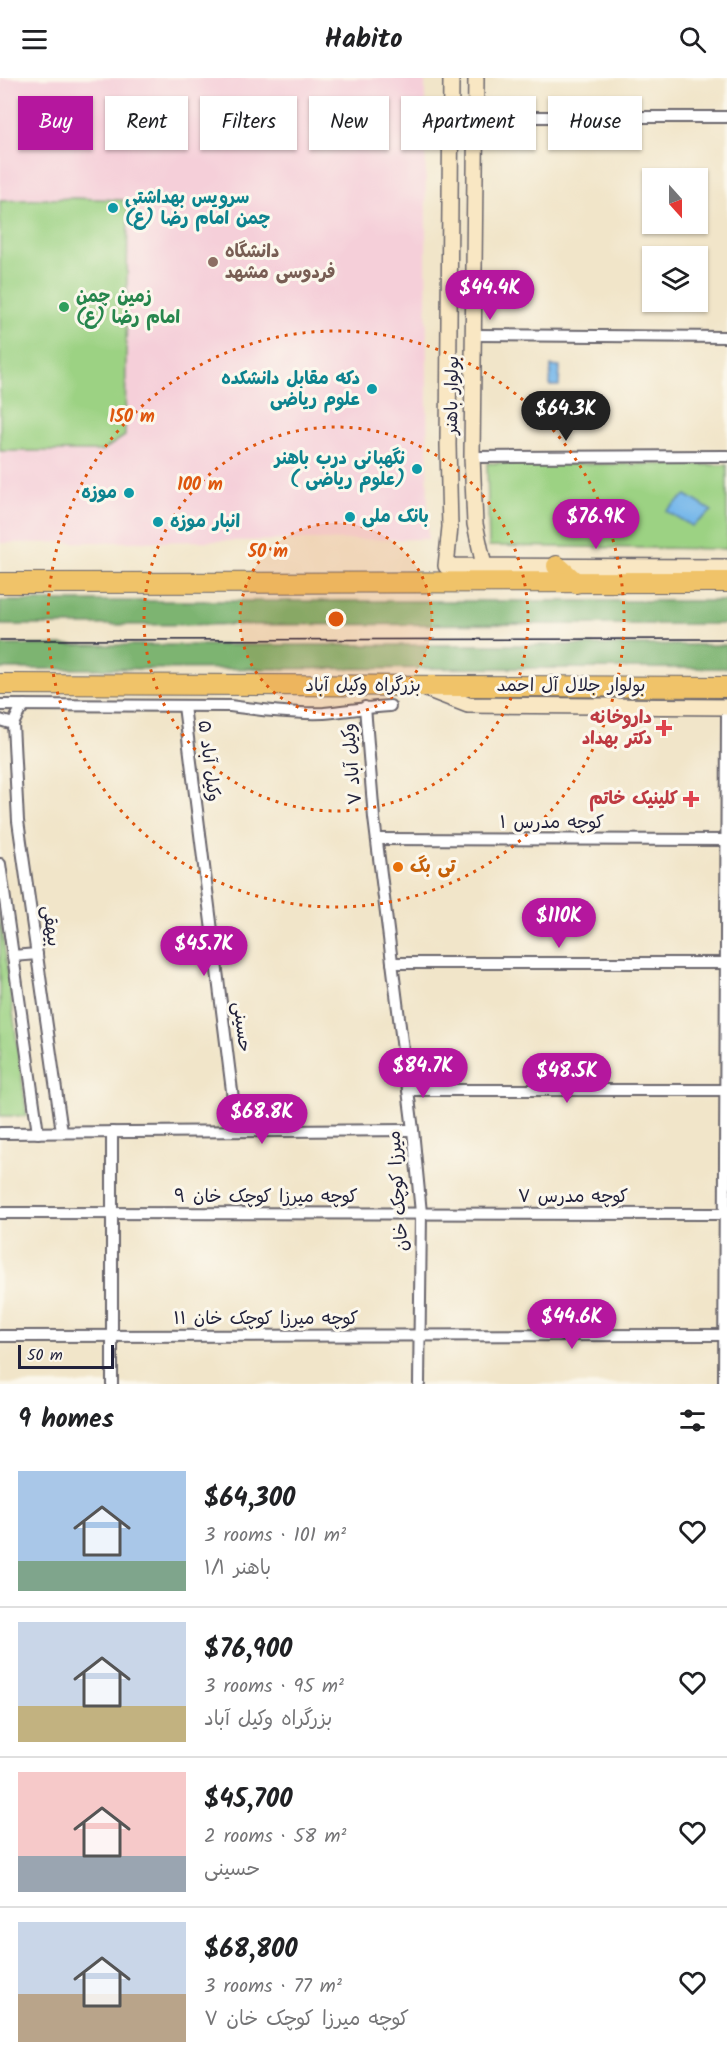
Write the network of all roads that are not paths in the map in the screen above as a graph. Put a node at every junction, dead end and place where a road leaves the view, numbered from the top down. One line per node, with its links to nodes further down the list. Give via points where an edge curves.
1 (451, 78): 5 (street, بولوار باهنر)
2 (476, 78): 6 (street, بولوار باهنر)
3 (536, 117): 4 (street)
4 (727, 117)
5 (449, 263): 6 (street); 12 (street, بولوار باهنر)
6 (474, 264): 7 (street, بولوار باهنر)
7 (474, 335): 8 (street); 10 (street, بولوار باهنر)
8 (727, 337)
9 (727, 456): 10 (street)
10 (472, 457): 11 (street, بولوار باهنر)
11 (475, 524): 12 (street, via 461,531); 13 (street, بولوار باهنر)
12 (450, 527): 13 (street, بولوار باهنر, via 446,566)
13 (484, 566): 14 (street)
14 (557, 566): 15 (street); 18 (highway)
15 (727, 567)
16 (727, 582): 18 (highway)
17 (0, 583): 18 (highway)
18 (576, 583)
19 (0, 684): 20 (highway, بزرگراه وکیل آباد)
20 (418, 686): 21 (highway, بزرگراه وکیل آباد); 27 (street, بولوار جلال آل احمد, via 468,705)
21 (727, 687)
22 (0, 705): 23 (street)
23 (25, 705): 24 (street); 30 (street)
24 (184, 706): 26 (street, via 316,713); 32 (street, وکیل آباد ۵)
25 (390, 706): 26 (street)
26 (365, 707): 31 (street, ۷ وکیل آباد)
27 (727, 707)
28 (727, 713): 34 (street)
29 (0, 720): 30 (street)
30 (13, 724): 36 (street, بیهقی, via 18,821)
31 (374, 818): 33 (street, میرزا کوچک خان)
32 (198, 820): 43 (street, حسینی)
33 (377, 839): 34 (street, کوچه مدرس ۱); 38 (street, میرزا کوچک خان)
34 (727, 840): 39 (street)
35 (0, 864): 37 (street)
36 (37, 954): 37 (street); 44 (street, بیهقی)
37 (13, 956): 47 (street)
38 (392, 963): 39 (street); 40 (street, میرزا کوچک خان)
39 (726, 963): 41 (street)
40 (408, 1090): 41 (street); 42 (street, میرزا کوچک خان)
41 (726, 1090): 51 (street)
42 (412, 1130): 43 (street); 50 (street, میرزا کوچک خان)
43 (237, 1131): 45 (street)
44 (62, 1132): 45 (street); 47 (street)
45 (112, 1132): 49 (street)
46 (0, 1133): 47 (street)
47 (38, 1133)
48 (0, 1213): 49 (street, کوچه میرزا کوچک خان ۹)
49 (112, 1213): 50 (street, کوچه میرزا کوچک خان ۹); 52 (street)
50 (421, 1214): 51 (street, کوچه مدرس ۷); 53 (street, میرزا کوچک خان)
51 (726, 1214): 54 (street)
52 (112, 1335): 53 (street, کوچه میرزا کوچک خان ۱۱); 55 (street, کوچه میرزا کوچک خان ۱۱); 56 (street)
53 (420, 1335): 54 (street, کوچه میرزا کوچک خان ۱۱); 57 (street, میرزا کوچک خان)
54 (726, 1335): 58 (street)
55 (0, 1336)
56 (112, 1384)
57 (419, 1384)
58 (724, 1384)

